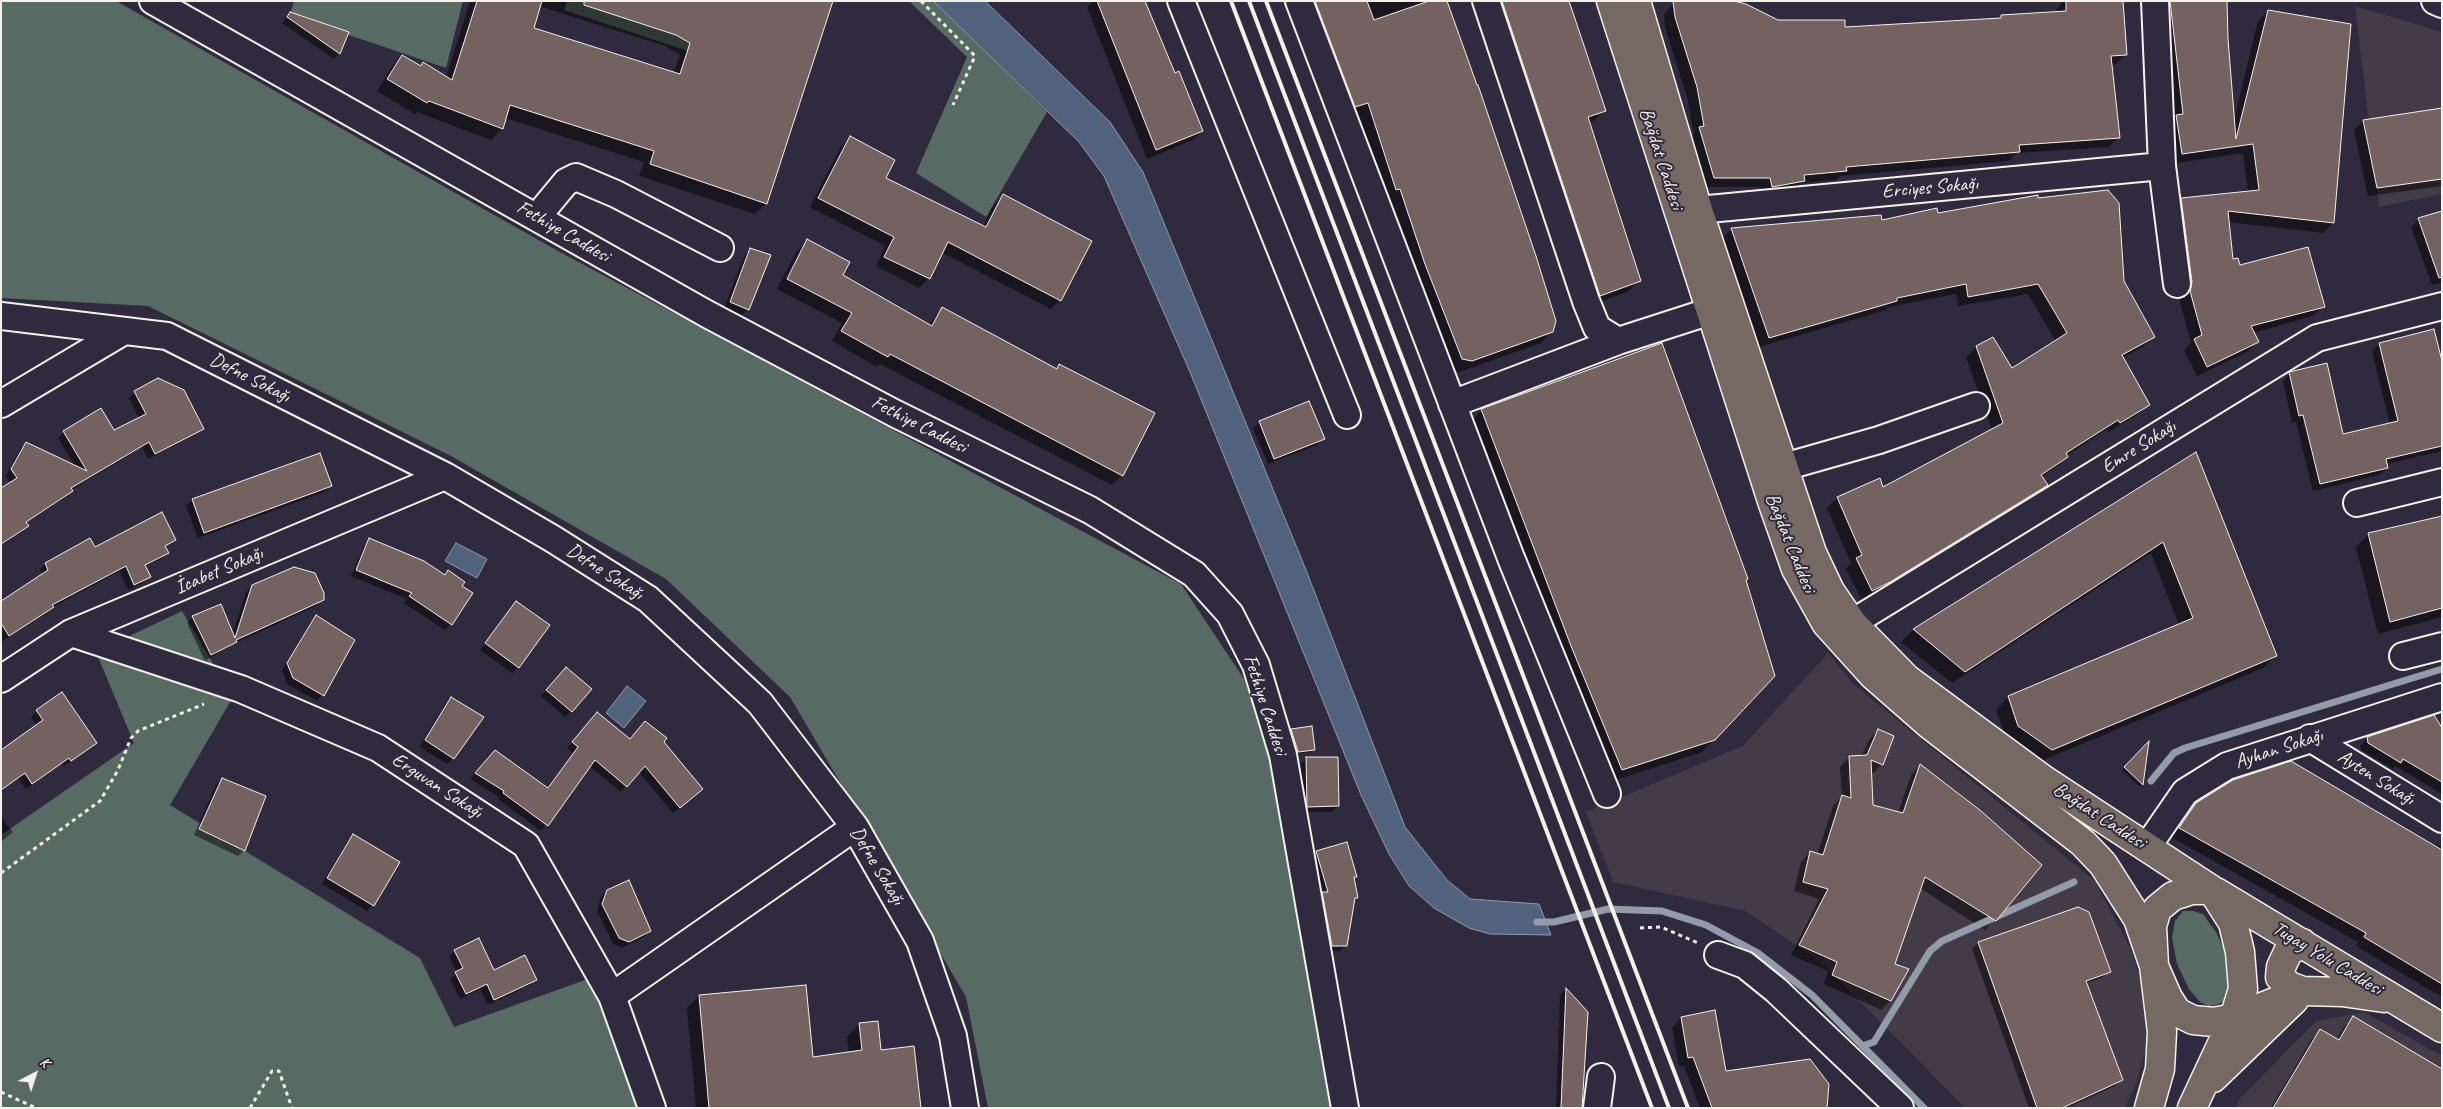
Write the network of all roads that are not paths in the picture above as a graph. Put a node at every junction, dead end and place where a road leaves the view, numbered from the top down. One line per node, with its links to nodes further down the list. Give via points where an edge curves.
1 (153, 1): 12 (street, Fethiye Caddesi)
2 (1181, 1): 23 (street)
3 (1299, 1): 21 (street)
4 (1486, 1): 19 (street, via 1586,301 1597,328)
5 (1611, 1): 16 (main road, Bağdat Caddesi)
6 (1636, 1): 11 (main road, Bağdat Caddesi)
7 (2155, 1): 10 (street)
8 (2435, 1): 9 (street)
9 (2442, 4)
10 (2162, 166): 11 (street, Erciyes Sokağı); 14 (street)
11 (1698, 210): 24 (main road, Bağdat Caddesi)
12 (537, 217): 13 (street, via 566,182 576,177); 52 (street, Fethiye Caddesi, via 707,314 894,413 1090,510 1194,574 1230,614 1256,665 1283,755)
13 (720, 248)
14 (2177, 284)
15 (2442, 306): 28 (street, Emre Sokağı, via 2316,338)
16 (1710, 311): 19 (street); 42 (main road, Bağdat Caddesi, via 1796,569 1826,623 1873,675 1930,725 2082,843 2103,864 2138,919)
17 (1, 316): 18 (street, Defne Sokağı)
18 (124, 331): 20 (street); 25 (street, Defne Sokağı, via 167,336)
19 (1618, 341): 21 (street)
20 (1, 404)
21 (1452, 404): 35 (street)
22 (1976, 406): 24 (street, via 1878,440)
23 (1347, 415)
24 (1784, 467): 28 (main road, Bağdat Caddesi, via 1819,569)
25 (445, 476): 29 (street, İcabet Sokağı); 37 (street, Defne Sokağı, via 648,599 760,703)
26 (2442, 482): 27 (street)
27 (2357, 503)
28 (1852, 623): 38 (main road, Bağdat Caddesi, via 1907,679 2044,780)
29 (71, 633): 32 (street, İcabet Sokağı); 44 (street, Erguvan Sokağı, via 241,688 378,748 526,845)
30 (2442, 646): 31 (street)
31 (2404, 656)
32 (1, 679)
33 (2442, 697): 34 (street, Ayhan Sokağı)
34 (2310, 738): 36 (street, Ayten Sokağı); 38 (street, Ayhan Sokağı, via 2227,766 2184,792)
35 (1607, 794)
36 (2442, 818)
37 (855, 827): 44 (street); 51 (street, Defne Sokağı, via 920,941 953,1036)
38 (2146, 848): 39 (main road, Bağdat Caddesi)
39 (2212, 890): 40 (main road, Tugay Yolu Caddesi); 42 (main road, Bağdat Caddesi, via 2192,890 2173,896 2157,909 2152,926); 46 (main road, Bağdat Caddesi, via 2232,923 2240,952 2243,989)
40 (2302, 943): 43 (main road, via 2288,952 2280,977 2289,986); 45 (main road, Tugay Yolu Caddesi)
41 (1718, 955): 54 (street, via 1745,965 1776,990)
42 (2154, 966): 46 (main road, Bağdat Caddesi, via 2172,1006 2185,1017 2204,1022); 55 (main road, Bağdat Caddesi, via 2162,1032 2160,1069)
43 (2303, 991): 45 (main road); 46 (main road); 49 (main road)
44 (612, 996): 50 (street, Erguvan Sokağı)
45 (2393, 999): 47 (main road, Tugay Yolu Caddesi)
46 (2234, 1018): 49 (main road, Bağdat Caddesi)
47 (2442, 1028)
48 (1601, 1077): 53 (street)
49 (2198, 1098)
50 (652, 1108)
51 (964, 1108)
52 (1345, 1108)
53 (1596, 1108)
54 (1900, 1108)
55 (2150, 1108)

